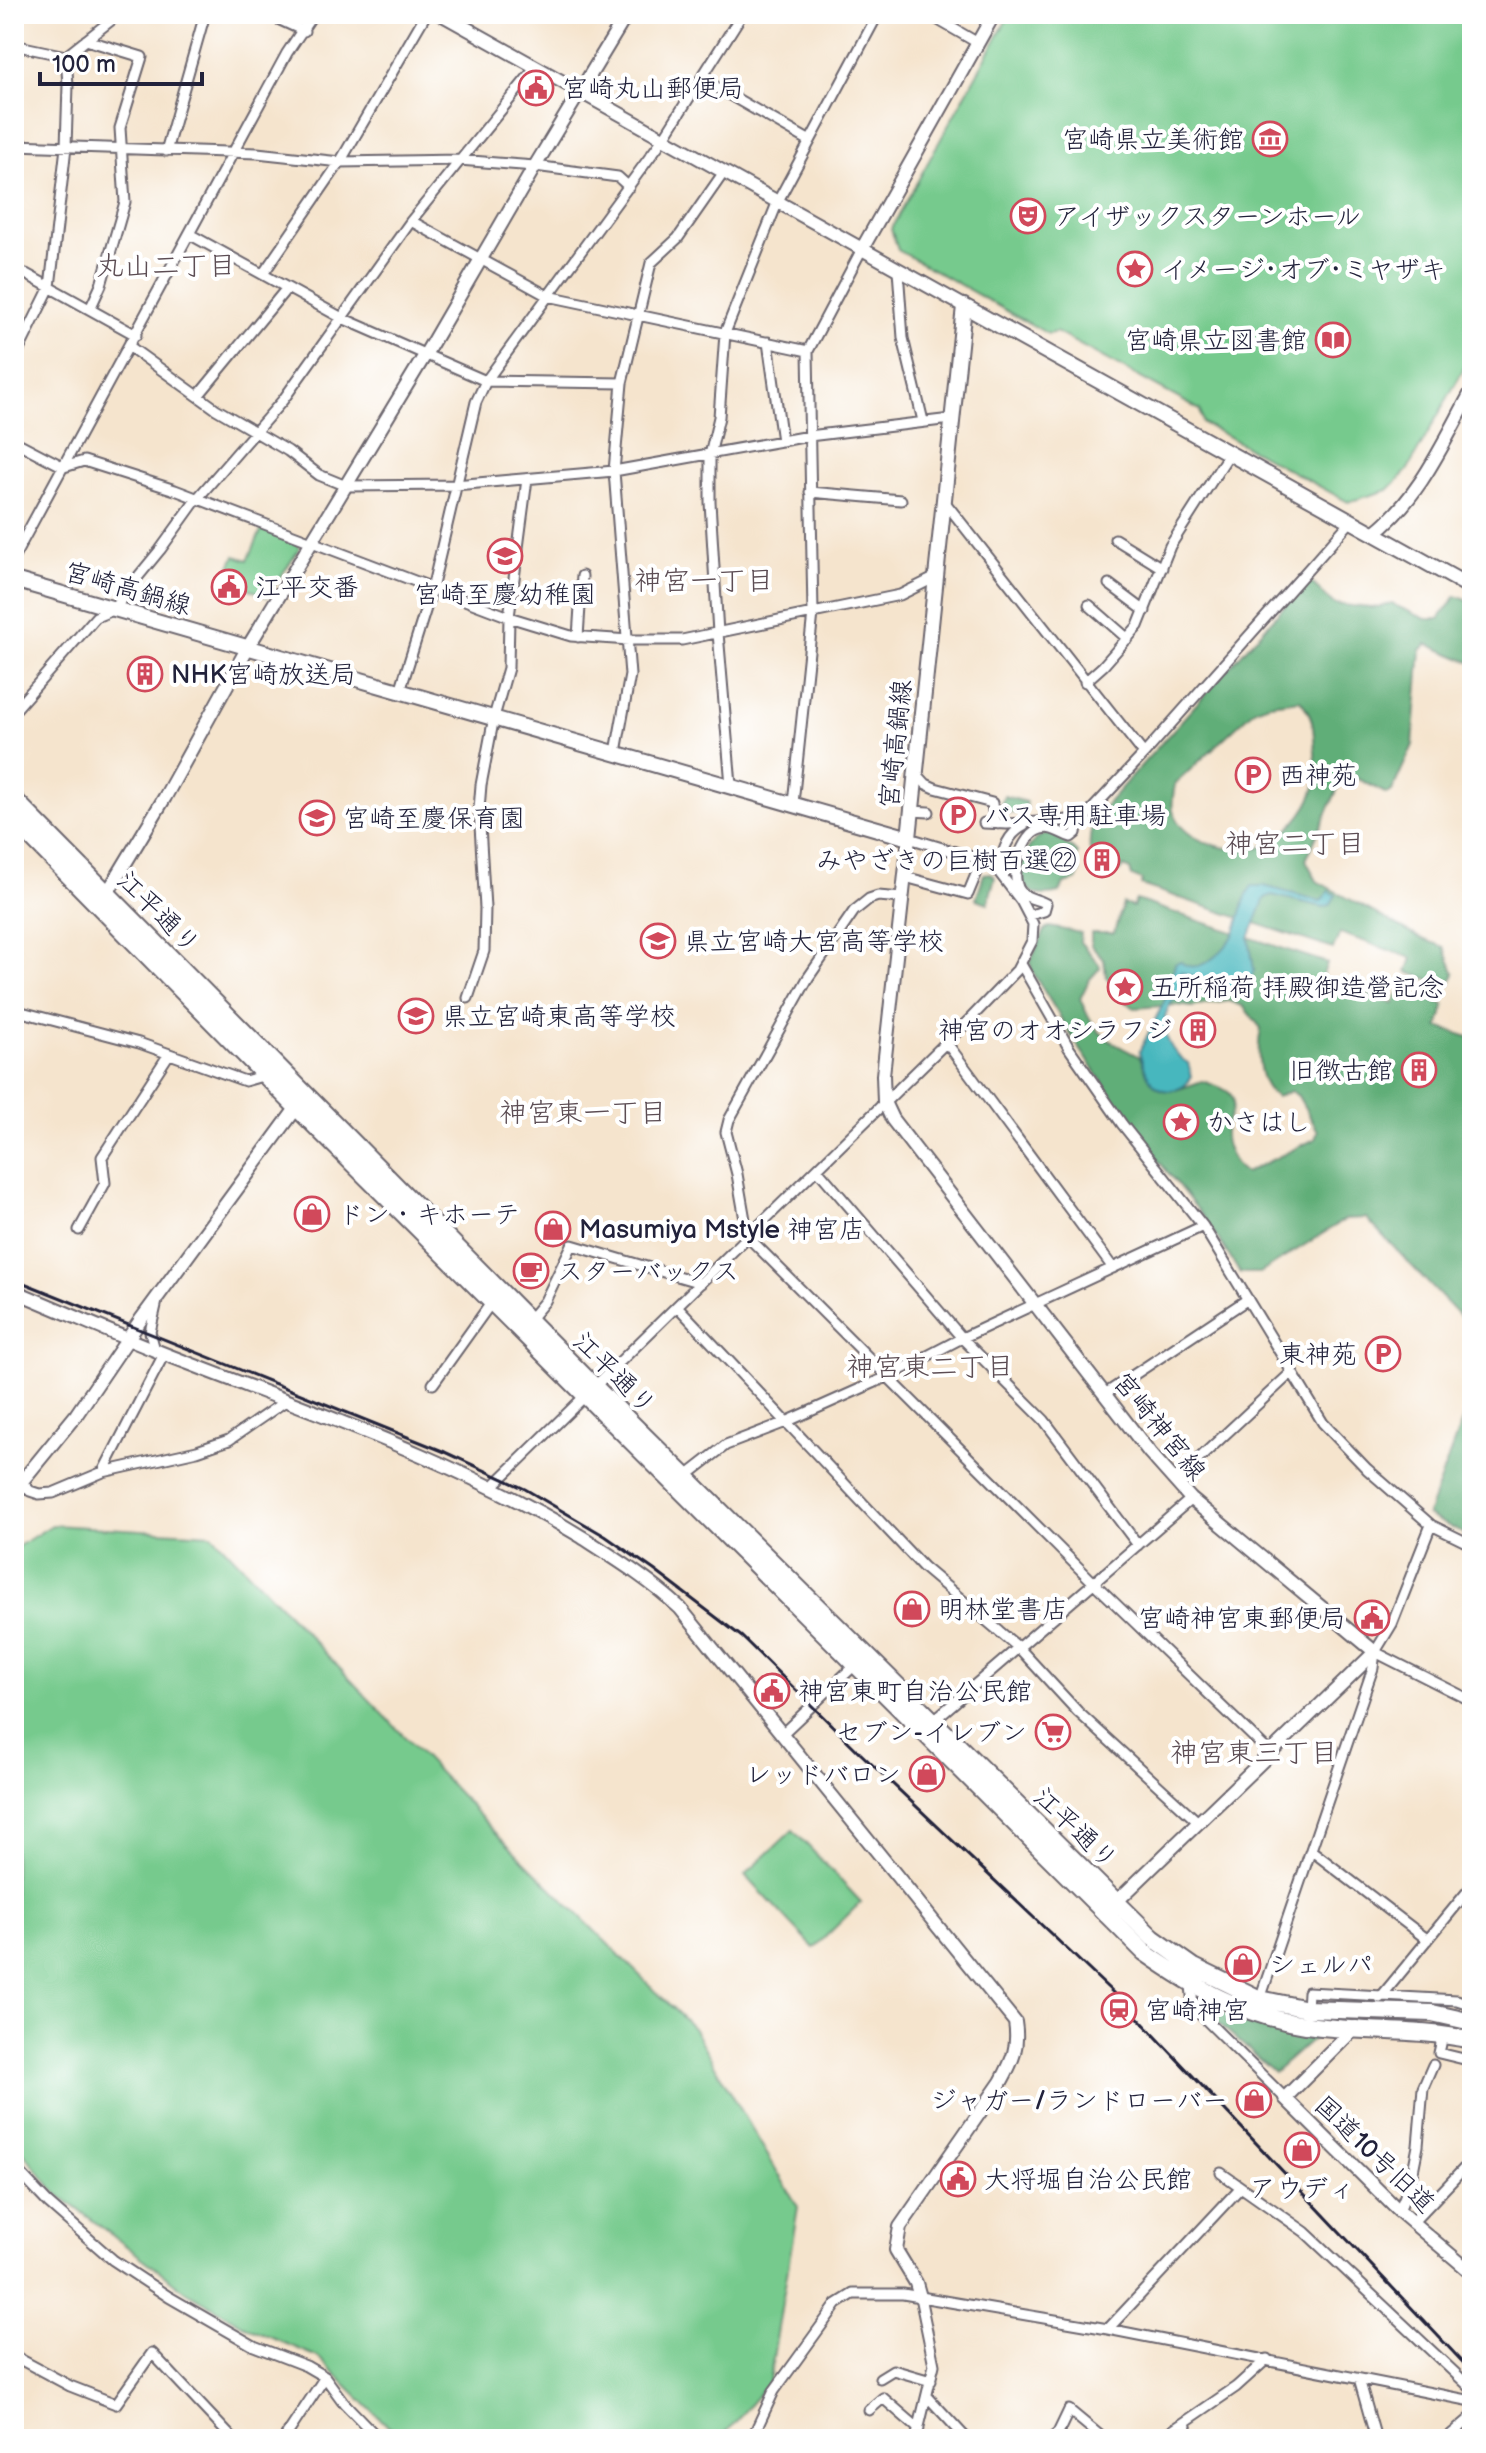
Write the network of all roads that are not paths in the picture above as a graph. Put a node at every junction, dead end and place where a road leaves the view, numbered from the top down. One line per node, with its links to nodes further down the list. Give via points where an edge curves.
1 (119, 14): 13 (street)
2 (205, 14): 25 (street)
3 (267, 14): 12 (street)
4 (313, 14): 12 (street)
5 (426, 14): 28 (street)
6 (441, 14): 17 (street)
7 (742, 14): 18 (street)
8 (878, 14): 21 (street)
9 (928, 14): 14 (street)
10 (994, 14): 14 (street)
11 (624, 15): 19 (street)
12 (304, 31): 26 (street)
13 (86, 40): 16 (street); 24 (street, via 142,57 120,128)
14 (978, 43): 35 (street)
15 (14, 45): 16 (street)
16 (66, 56): 23 (street)
17 (536, 67): 19 (street); 27 (street)
18 (702, 79): 20 (street); 21 (street)
19 (580, 93): 20 (street); 29 (street)
20 (663, 139): 30 (street); 31 (street)
21 (810, 141): 32 (street)
22 (14, 145): 23 (street)
23 (66, 147): 24 (street); 40 (street)
24 (120, 149): 25 (street); 44 (street, via 125,202)
25 (166, 151): 26 (street)
26 (234, 152): 28 (street); 34 (street)
27 (459, 160): 28 (street); 29 (street); 33 (street)
28 (340, 162): 39 (street)
29 (535, 166): 31 (street, via 618,177); 36 (street)
30 (724, 172): 32 (street); 45 (street, via 678,238 651,263)
31 (629, 187): 42 (street)
32 (778, 201): 35 (street); 47 (street)
33 (411, 221): 36 (street); 46 (street)
34 (191, 235): 39 (street); 48 (street)
35 (862, 249): 37 (street); 51 (street)
36 (480, 259): 42 (street); 52 (street)
37 (898, 270): 43 (street); 59 (street, via 903,338)
38 (14, 273): 40 (street)
39 (263, 274): 41 (street)
40 (50, 287): 44 (street); 53 (street)
41 (287, 288): 46 (street); 57 (street)
42 (548, 296): 45 (street); 54 (street)
43 (964, 306): 58 (main road, 宮崎高鍋線); 64 (main road)
44 (90, 309): 48 (street)
45 (638, 314): 47 (street); 55 (street)
46 (342, 318): 52 (street); 60 (street)
47 (725, 333): 49 (street); 65 (street, via 719,417)
48 (136, 335): 50 (street)
49 (768, 342): 51 (street); 63 (street)
50 (130, 347): 57 (street); 66 (street)
51 (808, 351): 61 (street)
52 (425, 355): 54 (street); 70 (street)
53 (14, 360)
54 (486, 381): 55 (street); 69 (street)
55 (622, 383): 67 (street)
56 (1472, 391): 76 (street, via 1405,504)
57 (198, 396): 60 (street)
58 (951, 419): 59 (street); 74 (main road, 宮崎高鍋線)
59 (923, 421): 61 (street)
60 (253, 432): 70 (street, via 319,475); 72 (street)
61 (809, 436): 63 (street); 71 (street)
62 (14, 441): 66 (street)
63 (782, 441): 65 (street)
64 (1229, 454): 75 (main road); 80 (street, via 1170,546)
65 (710, 455): 67 (street); 92 (street)
66 (64, 467): 72 (street, via 84,461); 79 (street)
67 (614, 471): 68 (street); 95 (street)
68 (527, 479): 69 (street); 91 (street)
69 (455, 485): 70 (street); 86 (street)
70 (346, 486): 78 (street)
71 (810, 492): 73 (street); 90 (street)
72 (196, 500): 78 (street); 88 (street)
73 (901, 500)
74 (944, 501): 82 (main road, 宮崎高鍋線); 97 (street)
75 (1352, 520): 76 (main road); 102 (street)
76 (1374, 533): 85 (main road)
77 (1115, 539): 80 (street)
78 (311, 543): 86 (street); 96 (street)
79 (14, 557)
80 (1162, 568): 89 (street)
81 (582, 576): 93 (street)
82 (936, 577): 90 (street, via 900,595); 103 (main road, 宮崎高鍋線)
83 (14, 580): 88 (main road, 宮崎高鍋線)
84 (1109, 584): 89 (street)
85 (1472, 588)
86 (432, 589): 91 (street); 98 (street)
87 (1089, 605): 94 (street)
88 (115, 609): 96 (main road, 宮崎高鍋線); 99 (street, via 96,617)
89 (1145, 611): 94 (street)
90 (813, 613): 92 (street); 106 (street)
91 (509, 617): 93 (street); 100 (street, via 508,668)
92 (718, 633): 95 (street, via 682,640); 104 (street)
93 (578, 637): 95 (street)
94 (1128, 639): 97 (street)
95 (629, 640): 101 (street, via 630,675)
96 (248, 647): 98 (main road, 宮崎高鍋線); 119 (street)
97 (1085, 682): 102 (street)
98 (400, 691): 100 (main road, 宮崎高鍋線)
99 (14, 711)
100 (494, 717): 101 (main road, 宮崎高鍋線); 122 (street, via 479,809 484,951)
101 (616, 752): 104 (main road, 宮崎高鍋線)
102 (1144, 754): 110 (street, via 1083,819)
103 (916, 773): 107 (main road, 宮崎高鍋線); 113 (street, via 935,788 992,803)
104 (731, 785): 106 (main road, 宮崎高鍋線)
105 (14, 799): 119 (highway, 江平通り)
106 (793, 803): 114 (main road, 宮崎高鍋線)
107 (911, 811): 108 (street); 114 (main road, 宮崎高鍋線)
108 (929, 812)
109 (14, 820): 119 (highway, 江平通り)
110 (1073, 820): 112 (street); 120 (street, via 1077,826 1071,837 1044,828 1025,842 1016,870 1018,887 1046,904)
111 (984, 823): 113 (street)
112 (1030, 823): 113 (street); 116 (street, via 1017,829 1007,843)
113 (998, 824)
114 (909, 838): 115 (street); 117 (street)
115 (987, 861): 116 (street); 117 (street, via 968,894)
116 (1001, 873): 120 (street)
117 (905, 877): 118 (street)
118 (902, 898): 128 (street); 132 (street, via 878,896 854,911 808,978 729,1120 726,1132)
119 (103, 899): 126 (highway, 江平通り); 127 (highway, 江平通り)
120 (1032, 920): 121 (street, via 1032,941)
121 (1021, 964): 124 (street); 130 (street, via 1069,1048)
122 (468, 998)
123 (14, 1010): 125 (street)
124 (946, 1042): 128 (street); 133 (street)
125 (169, 1054): 126 (street, via 245,1081); 131 (street, via 102,1157 105,1183)
126 (266, 1075): 127 (highway, 江平通り)
127 (302, 1102): 136 (street); 138 (highway, 江平通り); 142 (highway, 江平通り)
128 (884, 1102): 129 (street); 139 (street, 宮崎神宮線)
129 (817, 1169): 132 (street); 143 (street)
130 (1203, 1226): 133 (street); 137 (street)
131 (79, 1230)
132 (748, 1237): 134 (street); 147 (street)
133 (1113, 1268): 139 (street)
134 (701, 1283): 140 (street); 142 (street, via 572,1245 545,1301)
135 (19, 1293): 141 (street); 144 (street)
136 (158, 1297): 144 (street); 145 (street, via 150,1332)
137 (1248, 1299): 146 (street); 150 (street)
138 (491, 1303): 148 (street); 149 (highway, 江平通り)
139 (1037, 1304): 143 (street); 150 (street, 宮崎神宮線)
140 (678, 1307): 149 (street); 152 (street)
141 (14, 1312)
142 (529, 1320): 149 (highway, 江平通り)
143 (962, 1338): 147 (street); 160 (street, via 1044,1420)
144 (128, 1339): 145 (street); 156 (street)
145 (159, 1352): 151 (street); 153 (street)
146 (1291, 1373): 155 (street); 159 (street, via 1323,1423)
147 (889, 1376): 152 (street); 162 (street)
148 (433, 1384)
149 (591, 1393): 154 (highway, 江平通り); 157 (street); 165 (highway, 江平通り)
150 (1105, 1394): 155 (street, 宮崎神宮線)
151 (287, 1400): 153 (street, via 229,1440); 157 (street)
152 (786, 1422): 154 (street, via 726,1445); 163 (street, via 923,1567)
153 (103, 1472): 156 (street, via 53,1493)
154 (685, 1477): 165 (highway, 江平通り)
155 (1175, 1481): 158 (street, 宮崎神宮線)
156 (17, 1487)
157 (492, 1487): 168 (street, via 658,1587)
158 (1191, 1499): 160 (street); 164 (street, 宮崎神宮線)
159 (1431, 1525): 161 (street); 164 (street, via 1392,1624)
160 (1138, 1545): 162 (street)
161 (1472, 1545)
162 (1094, 1583): 163 (street); 169 (street)
163 (1019, 1648): 167 (street); 170 (street, via 1078,1712)
164 (1375, 1652): 166 (street); 169 (street); 171 (street)
165 (861, 1660): 167 (highway, 江平通り); 168 (street); 173 (highway, 江平通り)
166 (1472, 1701)
167 (933, 1721): 173 (highway, 江平通り)
168 (781, 1735): 195 (street, via 1015,2022 1018,2046 1008,2070 900,2227 896,2250)
169 (1270, 1753): 170 (street)
170 (1198, 1822): 173 (street)
171 (1312, 1851): 174 (street); 177 (street)
172 (1472, 1886): 174 (street)
173 (1111, 1907): 175 (highway, 江平通り, via 1144,1952); 177 (highway, 江平通り, via 1194,1967)
174 (1428, 1940): 176 (street)
175 (1191, 1985): 182 (highway, 江平通り, via 1255,2014); 187 (street, via 1193,2007)
176 (1383, 1995): 178 (street); 179 (street, via 1308,1992); 180 (street)
177 (1260, 1999): 179 (highway, 江平通り)
178 (1472, 2005)
179 (1307, 2009): 180 (highway, 江平通り)
180 (1368, 2013): 181 (highway, 江平通り, via 1432,2013); 182 (street)
181 (1472, 2022)
182 (1355, 2029): 183 (highway, 江平通り); 187 (street)
183 (1439, 2033): 184 (highway, 江平通り); 185 (street, via 1439,2053)
184 (1472, 2040)
185 (1472, 2061)
186 (1433, 2065): 192 (street, via 1423,2088 1411,2181)
187 (1285, 2098): 192 (street, 国道10号旧道)
188 (1472, 2160): 193 (street)
189 (14, 2167): 199 (street, via 113,2260 254,2346)
190 (1221, 2173): 191 (street)
191 (1241, 2187): 196 (street); 203 (street, via 1305,2232)
192 (1399, 2211): 193 (street, 国道10号旧道)
193 (1412, 2223): 194 (street, 国道10号旧道)
194 (1472, 2273)
195 (920, 2297): 196 (street); 202 (street, via 934,2365); 210 (street, via 844,2297 774,2391)
196 (1108, 2329): 198 (street)
197 (14, 2356): 211 (street, via 116,2404 152,2353)
198 (1267, 2359): 201 (street); 208 (street)
199 (325, 2377): 212 (street); 213 (street)
200 (880, 2378): 202 (street, via 893,2370)
201 (1359, 2379): 205 (street); 220 (street)
202 (931, 2381): 204 (street)
203 (1472, 2389)
204 (927, 2396): 209 (street); 215 (street)
205 (1472, 2401)
206 (869, 2410): 209 (street, via 883,2398)
207 (1472, 2417): 221 (street)
208 (1185, 2422): 218 (street); 219 (street)
209 (918, 2434)
210 (758, 2436): 214 (street)
211 (233, 2439)
212 (284, 2439)
213 (379, 2439)
214 (741, 2439)
215 (967, 2439)
216 (1051, 2439): 217 (street, via 1069,2410)
217 (1104, 2439)
218 (1160, 2439)
219 (1189, 2439)
220 (1376, 2439)
221 (1446, 2439)

